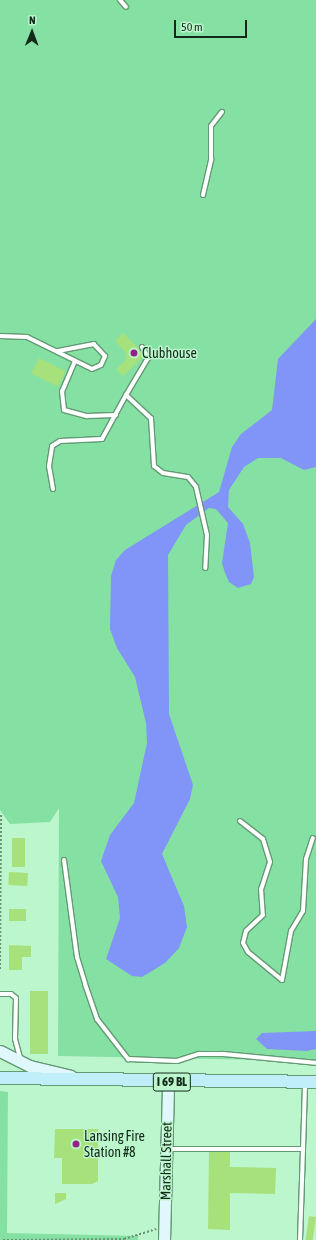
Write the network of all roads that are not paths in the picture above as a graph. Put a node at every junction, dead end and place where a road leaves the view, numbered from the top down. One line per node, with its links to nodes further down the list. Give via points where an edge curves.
1 (120, 0): 2 (lane)
2 (126, 7)
3 (222, 112): 4 (lane, via 211,126 211,159)
4 (203, 194)
5 (0, 336): 7 (lane, via 27,337)
6 (142, 347): 9 (lane, via 148,358)
7 (57, 351): 8 (lane); 8 (lane, via 88,344 103,350 103,361 97,368 86,368)
8 (75, 361): 10 (lane, via 62,391 64,410 87,416)
9 (126, 395): 10 (lane); 12 (lane, via 151,418 154,466 163,473 190,479 204,516)
10 (116, 415): 11 (lane, via 102,439 60,441 52,446 49,466)
11 (53, 489)
12 (205, 568)
13 (240, 821): 14 (lane, via 263,839 270,862 261,889 263,915 246,931 243,943 248,952 282,980 291,930 303,911 306,859)
14 (313, 838)
15 (64, 860): 19 (lane, via 80,969 97,1019 128,1059 177,1061 192,1055 223,1054)
16 (0, 994): 18 (lane, via 12,994 16,998 16,1039)
17 (0, 1052): 18 (street)
18 (21, 1062): 21 (street)
19 (316, 1062)
20 (0, 1078): 21 (main road, I 69 BL)
21 (95, 1082): 22 (main road, I 69 BL)
22 (168, 1082): 23 (main road, I 69 BL); 24 (street, Marshall Street)
23 (311, 1082): 25 (lane)
24 (166, 1149): 25 (lane); 26 (street, Marshall Street)
25 (303, 1149): 27 (lane)
26 (164, 1235)
27 (300, 1240)

